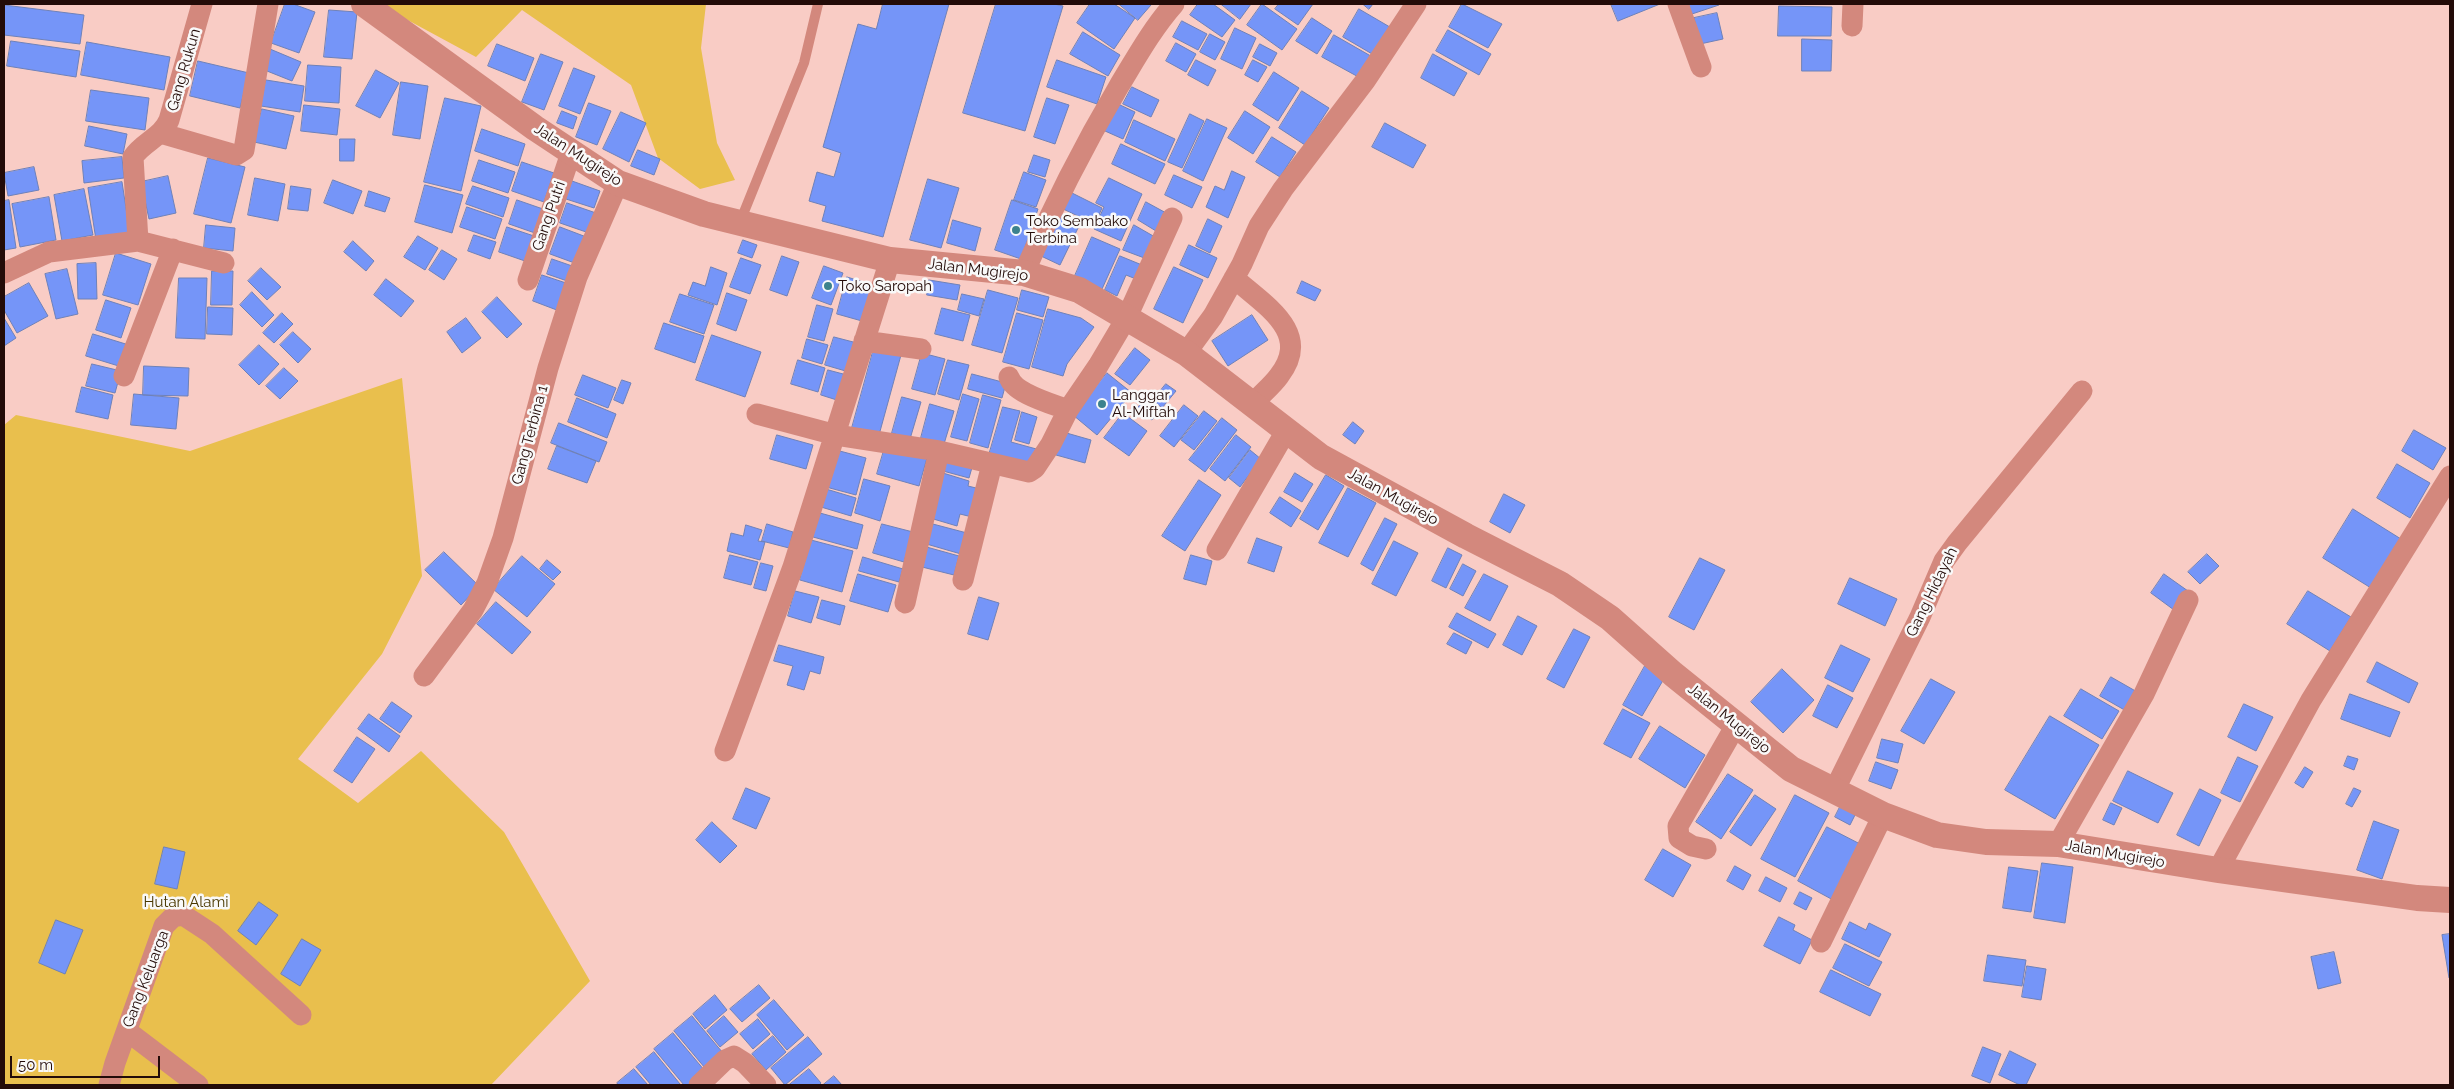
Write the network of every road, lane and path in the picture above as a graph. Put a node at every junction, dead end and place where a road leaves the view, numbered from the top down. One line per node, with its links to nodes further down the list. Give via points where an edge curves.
1 (202, 4): 11 (street, Gang Rukun, via 169,120)
2 (268, 4): 11 (street, via 244,150 236,155)
3 (364, 4): 12 (street, Jalan Mugirejo)
4 (818, 4): 15 (lane, via 804,64)
5 (1174, 4): 21 (street, via 1157,23 1085,143 1051,210)
6 (1416, 4): 22 (street, via 1365,81 1283,189 1259,226)
7 (1678, 4): 10 (street)
8 (1853, 4): 9 (street)
9 (1852, 26)
10 (1701, 67)
11 (160, 133): 16 (street, Gang Rukun, via 133,157)
12 (571, 152): 13 (street, Jalan Mugirejo); 23 (street, Gang Putri)
13 (618, 183): 15 (street, Jalan Mugirejo); 43 (street, Gang Terbina 1, via 578,278 548,368 503,538 487,583 473,610)
14 (1172, 218): 24 (street)
15 (739, 223): 18 (street, Jalan Mugirejo)
16 (138, 240): 17 (street); 20 (street, via 49,252)
17 (173, 249): 19 (street); 28 (street)
18 (890, 260): 21 (street, Jalan Mugirejo); 25 (street)
19 (224, 263)
20 (4, 273)
21 (1024, 274): 24 (street, Jalan Mugirejo, via 1079,290)
22 (1234, 278): 27 (street, via 1213,316); 31 (street, via 1282,322 1292,343 1280,376)
23 (528, 280)
24 (1126, 317): 27 (street, Jalan Mugirejo); 32 (street)
25 (864, 341): 26 (street); 35 (street)
26 (921, 349)
27 (1186, 353): 31 (street, Jalan Mugirejo)
28 (124, 376)
29 (1009, 377): 32 (street, via 1030,395)
30 (2082, 392): 46 (street, Gang Hidayah, via 1944,561 1920,617)
31 (1252, 405): 34 (street, Jalan Mugirejo)
32 (1068, 410): 37 (street, via 1051,444 1032,471 1023,473)
33 (757, 414): 35 (street)
34 (1286, 431): 39 (street); 44 (street, Jalan Mugirejo, via 1360,479 1560,584 1610,618)
35 (836, 435): 36 (street); 45 (street, via 793,567)
36 (939, 451): 37 (street); 42 (street)
37 (992, 464): 40 (street)
38 (2450, 476): 50 (street, via 2312,700)
39 (1217, 550)
40 (963, 580)
41 (2188, 600): 48 (street, via 2144,694)
42 (905, 603)
43 (424, 676)
44 (1736, 725): 46 (street, Jalan Mugirejo, via 1791,769); 49 (street, via 1678,826 1679,838)
45 (725, 752)
46 (1834, 791): 47 (street, Jalan Mugirejo)
47 (1883, 815): 48 (street, Jalan Mugirejo, via 1937,835 1986,842); 52 (street)
48 (2058, 844): 50 (street, Jalan Mugirejo)
49 (1706, 849)
50 (2218, 870): 51 (street, Jalan Mugirejo)
51 (2450, 900)
52 (1821, 942)
53 (300, 1015): 54 (street, Gang Keluarga, via 212,934 183,915 173,917 164,926)
54 (127, 1031): 55 (street, Gang Keluarga); 56 (street)
55 (110, 1085)
56 (198, 1085)
57 (699, 1085): 58 (street, via 725,1060 734,1056)
58 (766, 1085)

